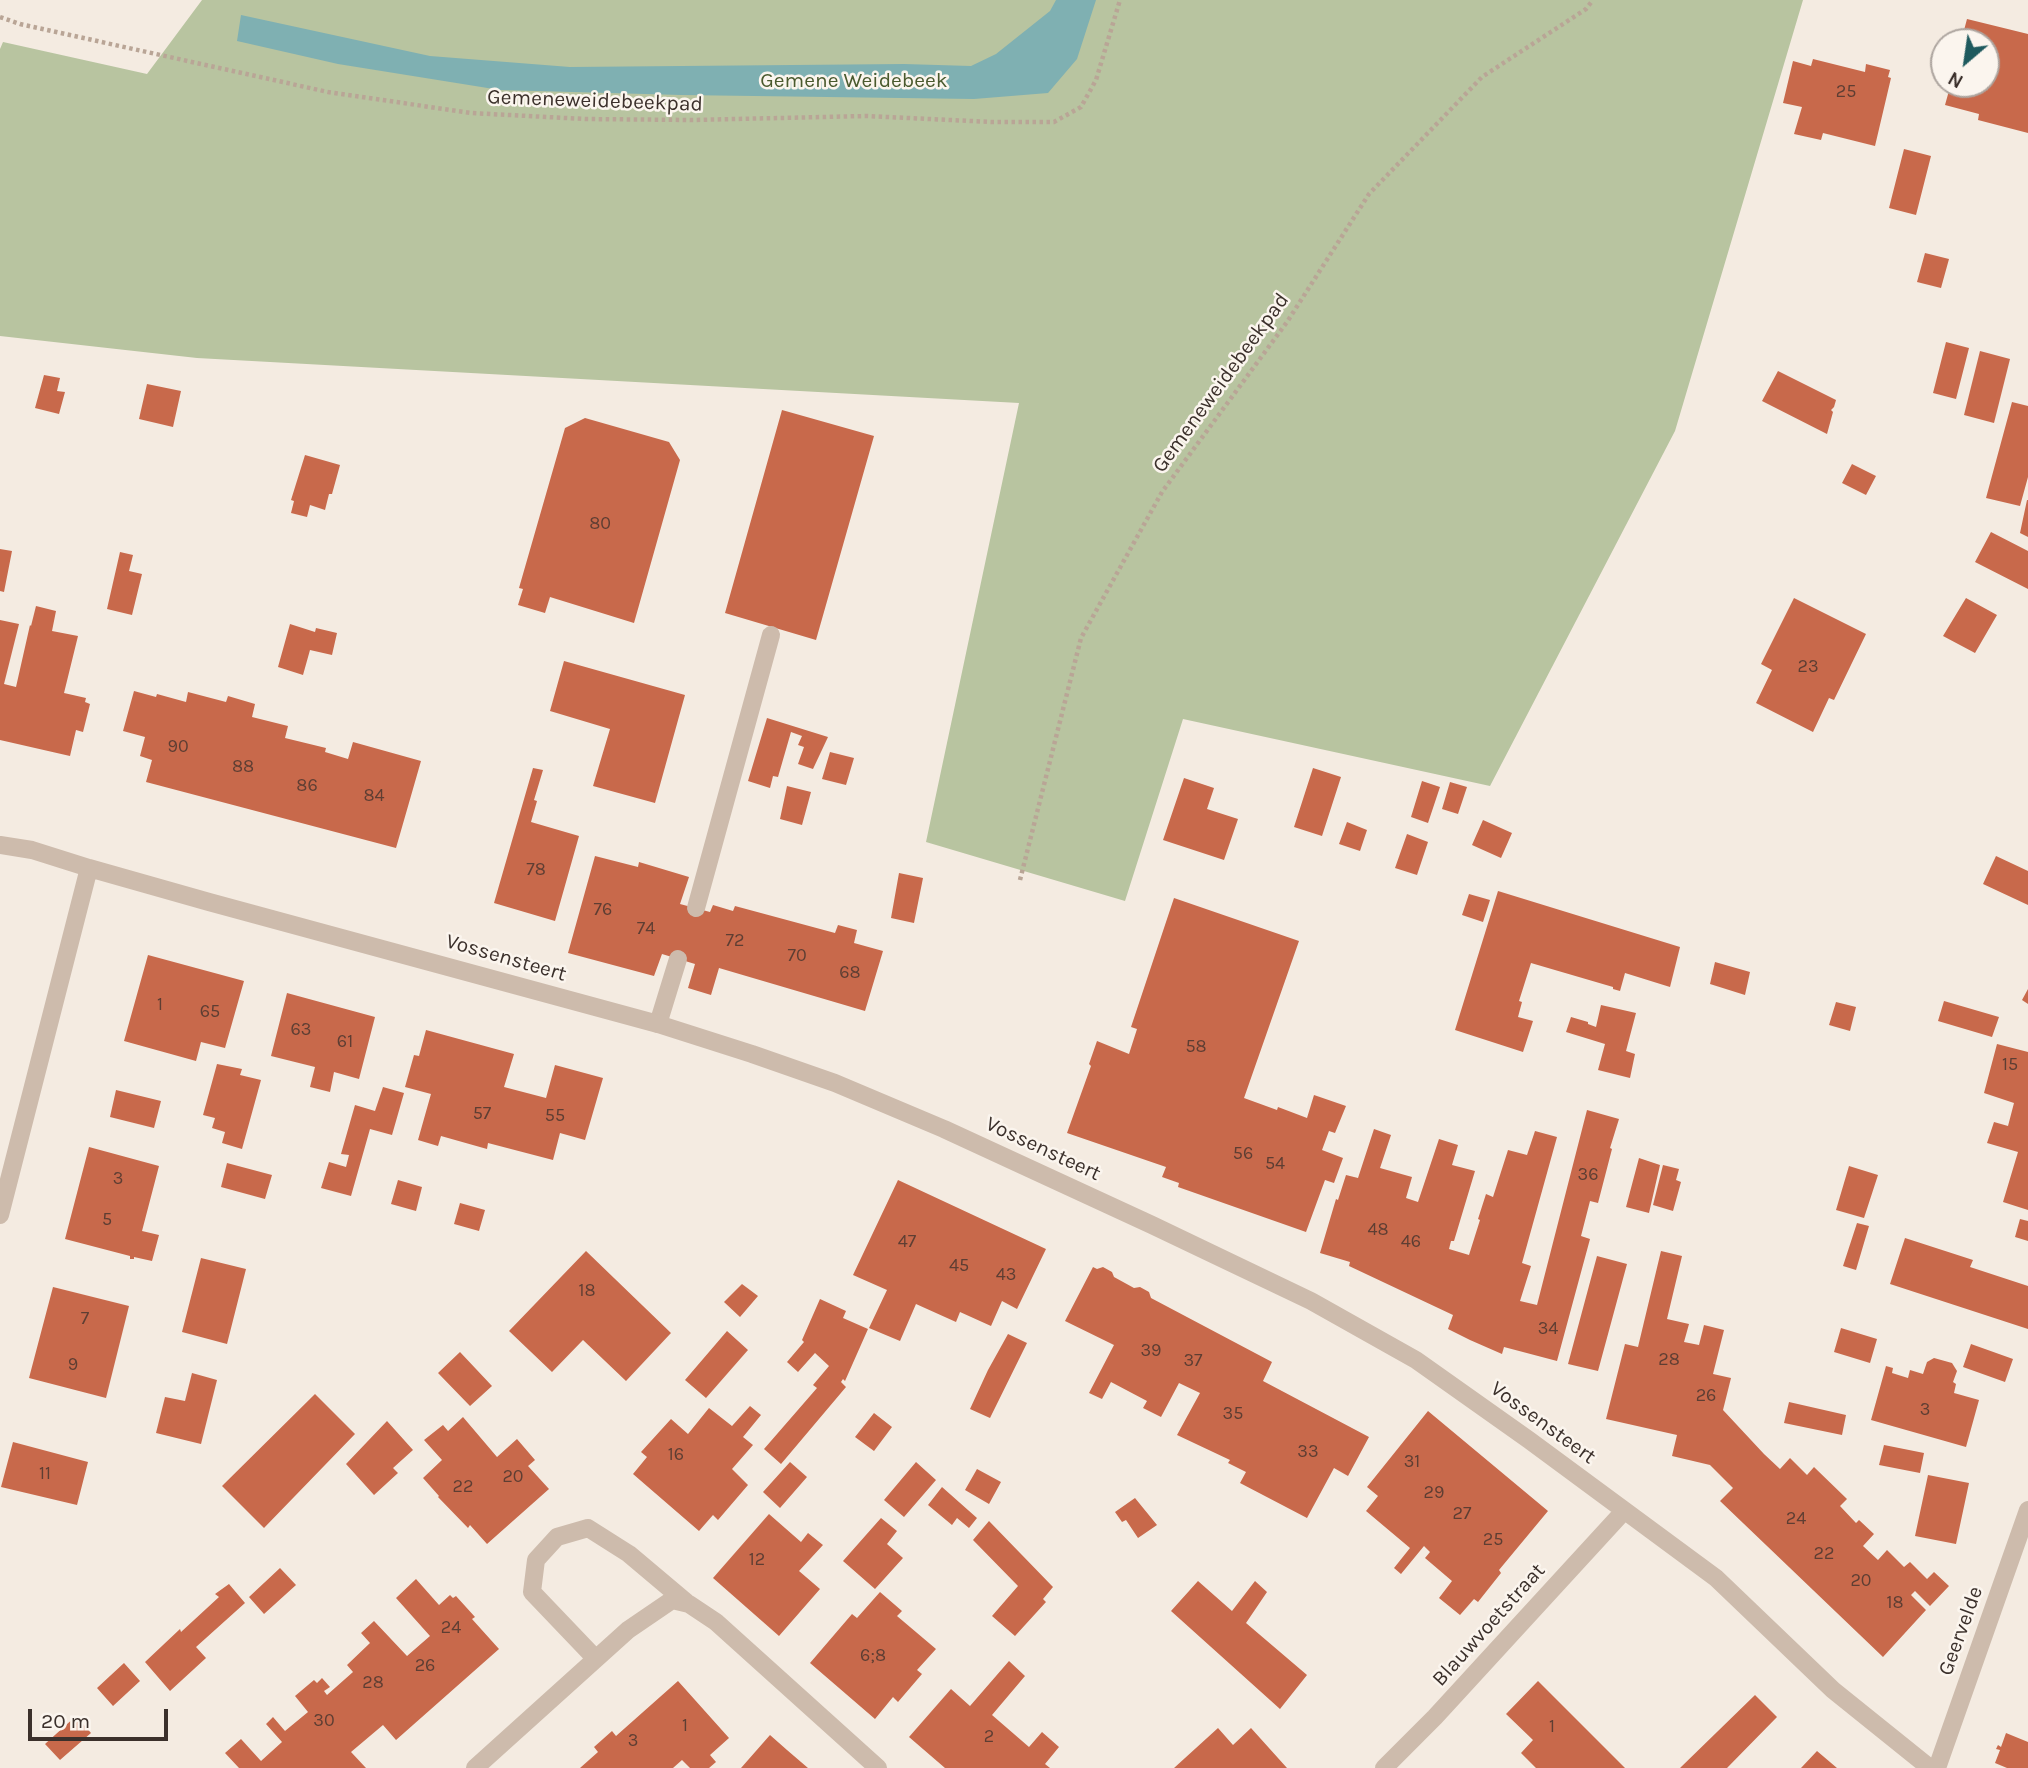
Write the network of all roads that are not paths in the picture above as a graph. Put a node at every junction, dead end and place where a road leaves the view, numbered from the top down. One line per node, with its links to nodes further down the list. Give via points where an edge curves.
1 (771, 635): 4 (street)
2 (0, 845): 3 (street, Vossensteert, via 32,849)
3 (89, 868): 6 (street, Vossensteert); 7 (street)
4 (696, 908)
5 (678, 960): 6 (street)
6 (658, 1024): 9 (street, Vossensteert, via 835,1083 920,1119 1311,1301 1416,1360)
7 (0, 1215)
8 (2028, 1510): 16 (street, Geervelde)
9 (1624, 1511): 14 (street, Blauwvoetstraat); 15 (street, Vossensteert, via 1716,1578 1833,1690)
10 (689, 1604): 11 (street, via 672,1600); 11 (street, via 629,1554 588,1528 557,1537 536,1560 532,1592); 13 (street, via 716,1622)
11 (596, 1659): 12 (street)
12 (475, 1768)
13 (878, 1768)
14 (1384, 1768)
15 (1930, 1768)
16 (1937, 1768)

